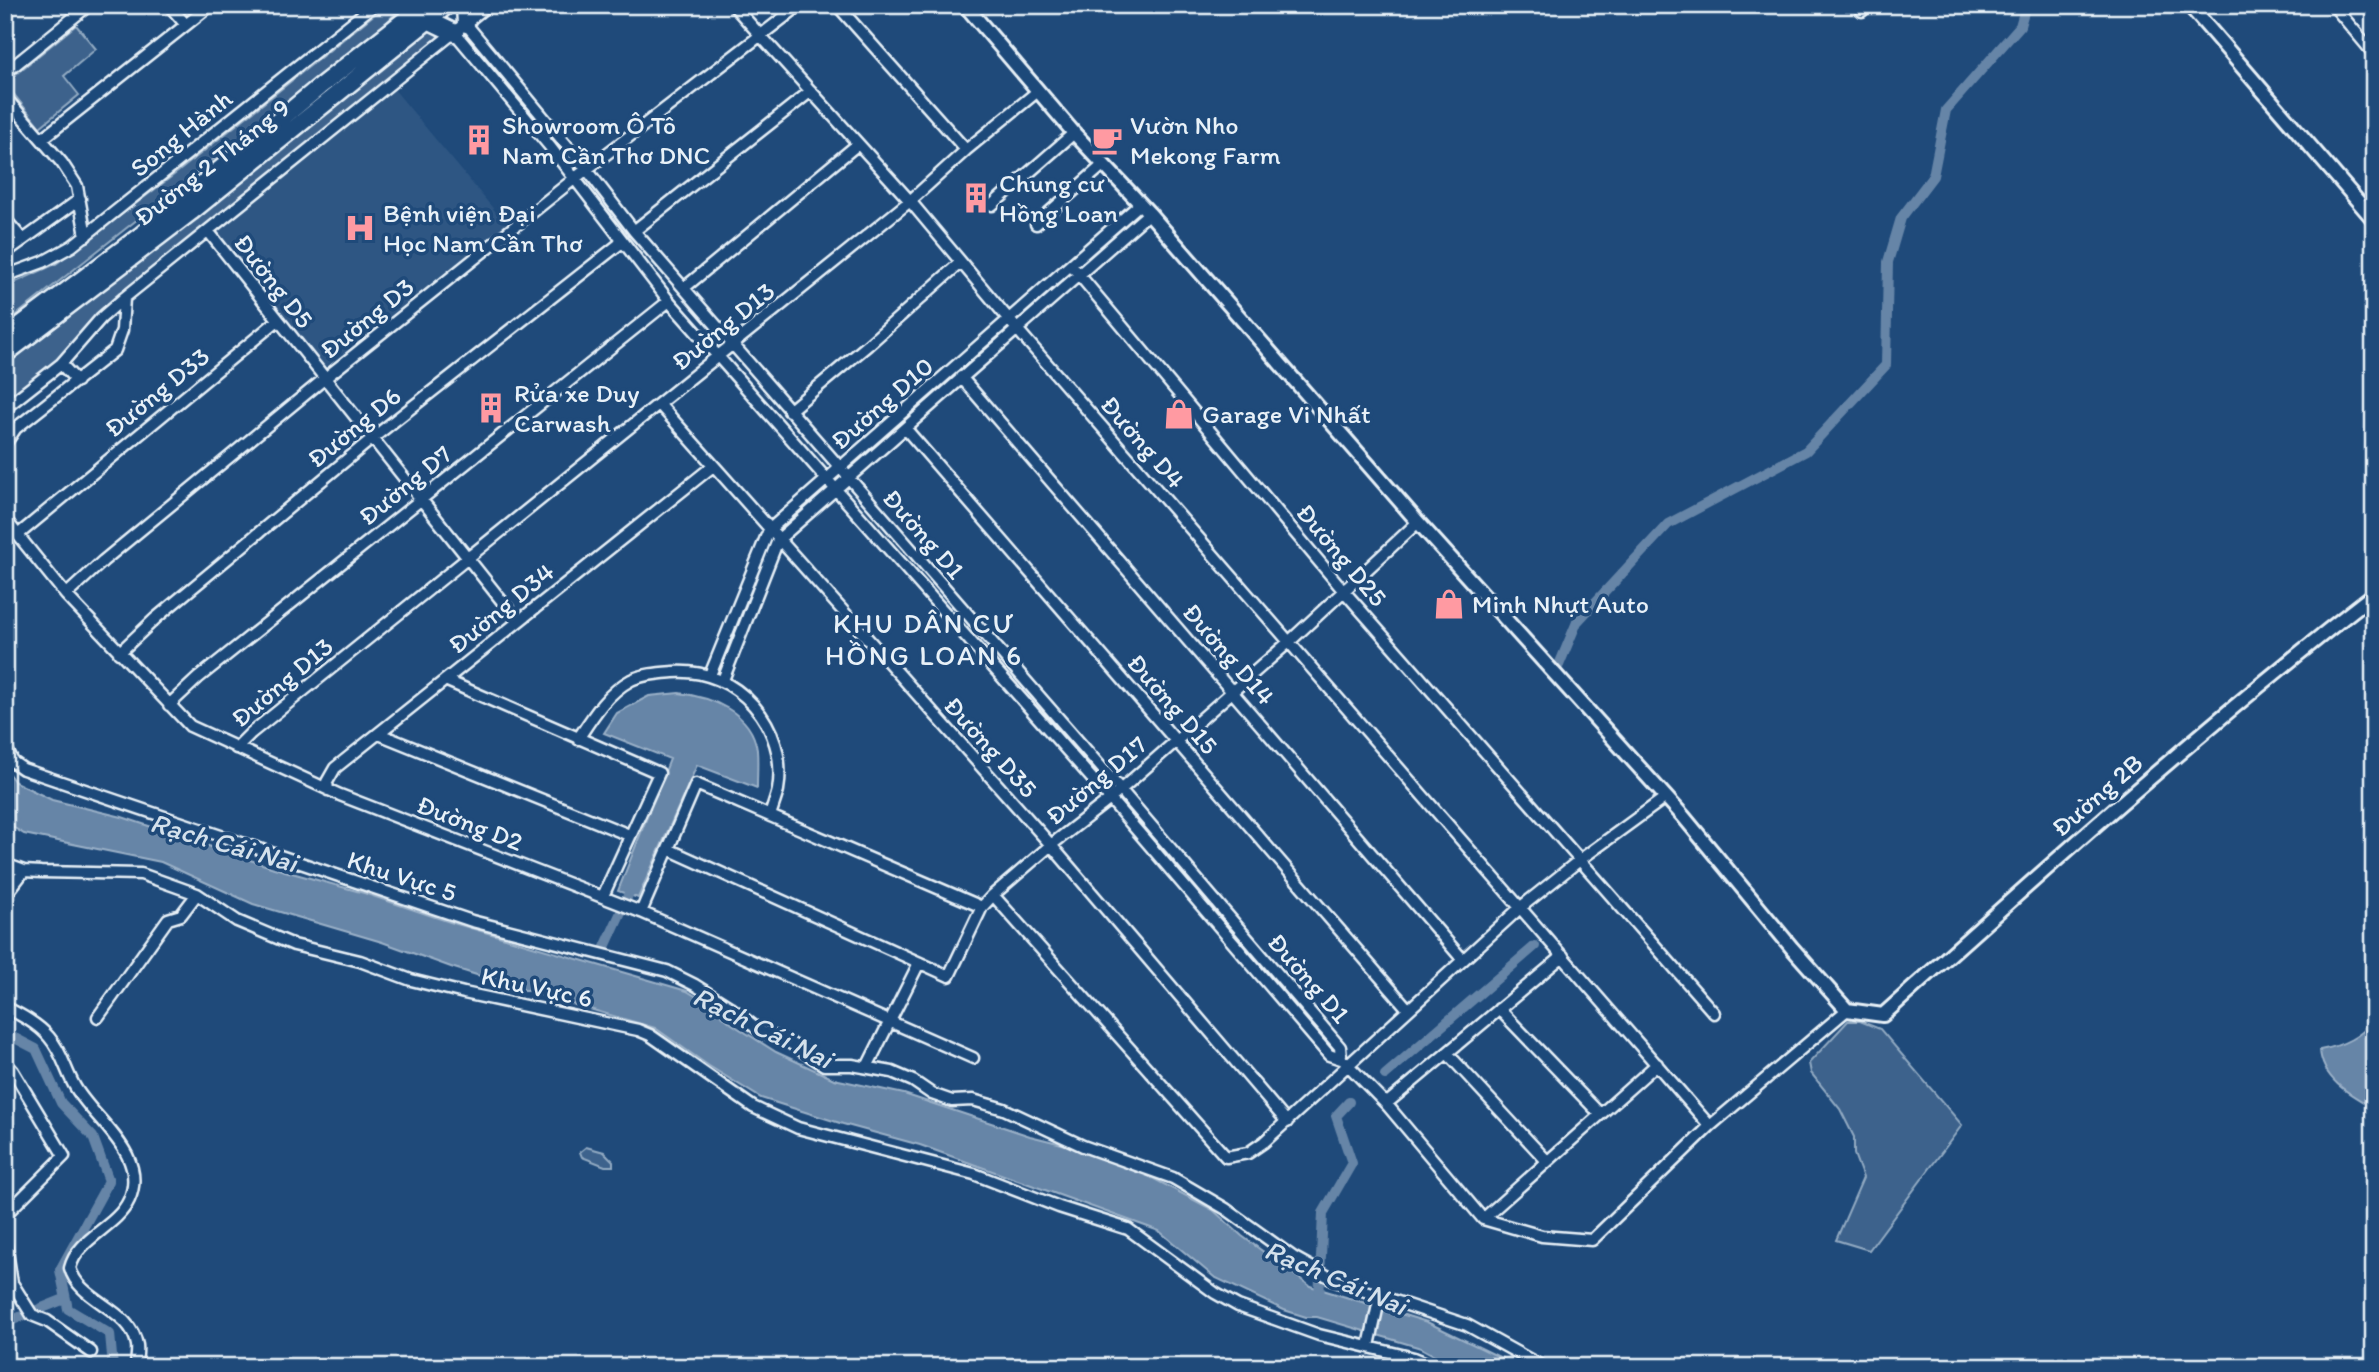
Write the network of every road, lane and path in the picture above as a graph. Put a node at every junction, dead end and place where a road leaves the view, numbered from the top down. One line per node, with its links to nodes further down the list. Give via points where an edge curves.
1 (89, 5): 19 (street)
2 (169, 5): 15 (street)
3 (211, 5): 15 (street)
4 (374, 5): 39 (street, Song Hành)
5 (447, 5): 14 (highway, Đường 2 Tháng 9)
6 (466, 5): 16 (highway)
7 (488, 5): 16 (street)
8 (733, 5): 17 (street, Đường D4)
9 (800, 5): 17 (street, Đường D3)
10 (837, 5): 26 (street)
11 (965, 5): 20 (street)
12 (2333, 5): 18 (street)
13 (2192, 6): 35 (street)
14 (420, 11): 16 (highway); 52 (highway, Đường 2 Tháng 9); 54 (highway, Đường 2 Tháng 9, via 201,204)
15 (186, 25): 24 (street)
16 (460, 28): 28 (street, Đường D1); 29 (street, Đường D1); 37 (street)
17 (761, 36): 21 (street, Đường D4); 28 (street, Đường D3)
18 (2374, 54)
19 (5, 73)
20 (1038, 91): 23 (street); 26 (street, Đường D13)
21 (811, 92): 25 (street, Đường D4); 38 (street)
22 (5, 97): 24 (street)
23 (1073, 133): 27 (street); 32 (street)
24 (42, 139): 30 (street, via 71,177)
25 (858, 144): 31 (street, Đường D4); 47 (street)
26 (966, 150): 31 (street, Đường D13)
27 (1102, 164): 33 (street); 36 (street)
28 (588, 171): 29 (street, Đường D3); 38 (street, Đường D1)
29 (574, 180): 41 (street, Đường D1); 58 (street, Đường D3)
30 (80, 199): 39 (street); 40 (street)
31 (910, 201): 43 (street, Đường D4); 53 (street, Đường D13)
32 (992, 205)
33 (1144, 208): 44 (street, Đường D10); 45 (street, Đường D10); 73 (street)
34 (5, 219): 40 (street)
35 (2374, 220)
36 (1036, 224)
37 (208, 231): 48 (street); 50 (street, Đường D5)
38 (634, 231): 47 (street, Đường D1)
39 (86, 236): 46 (street, Song Hành, via 43,262)
40 (23, 240): 42 (street)
41 (622, 242): 49 (street, Đường D1); 64 (street, Đường D6)
42 (5, 253)
43 (961, 262): 51 (street, Đường D4); 62 (street)
44 (1071, 265): 45 (street, Đường D25); 51 (street, Đường D10)
45 (1078, 274): 51 (street, Đường D10); 78 (street, Đường D25)
46 (5, 276)
47 (684, 288): 53 (street, Đường D1)
48 (124, 298): 56 (street); 59 (street, via 115,350)
49 (669, 301): 55 (street, Đường D1); 71 (street, Đường D7)
50 (278, 320): 58 (street, Đường D5); 75 (street, Đường D33)
51 (1012, 324): 57 (street, Đường D10); 67 (street, Đường D10); 82 (street, Đường D4)
52 (5, 337)
53 (733, 345): 55 (street, Đường D13); 62 (street, Đường D1)
54 (5, 354)
55 (718, 356): 60 (street, Đường D13); 69 (street, Đường D1)
56 (61, 364): 59 (street); 61 (street)
57 (961, 377): 63 (street, Đường D10); 87 (street, Đường D14)
58 (324, 379): 64 (street, Đường D5); 80 (street, Đường D3)
59 (77, 381): 65 (street)
60 (659, 404): 66 (street, Đường D35); 77 (street, Đường D13)
61 (5, 408)
62 (789, 411): 67 (street, Đường D1)
63 (905, 428): 68 (street, Đường D10); 91 (street, Đường D15)
64 (374, 437): 71 (street, Đường D5); 83 (street, Đường D6)
65 (6, 441)
66 (713, 466): 74 (street, Đường D35); 81 (street, Đường D34)
67 (839, 468): 68 (street, Đường D1); 69 (street, Đường D10)
68 (846, 477): 70 (street, Đường D10); 94 (street, Đường D1)
69 (826, 479): 70 (street, Đường D1); 74 (street, Đường D10)
70 (834, 488): 76 (street, Đường D10); 97 (street, Đường D1)
71 (421, 498): 77 (street, Đường D5); 88 (street, Đường D7)
72 (5, 519): 75 (street, Đường D2)
73 (1418, 522): 78 (street, Đường D17); 96 (street)
74 (769, 530): 76 (street, Đường D35); 84 (street, Đường D10)
75 (19, 534): 80 (street, Đường D2)
76 (778, 540): 86 (street, Đường D10); 100 (street, Đường D35)
77 (468, 558): 81 (street, Đường D5); 93 (street, Đường D13)
78 (1343, 590): 82 (street, Đường D17); 102 (street, Đường D25)
79 (2374, 594): 117 (street, Đường 2B, via 2248,695 1883,1015)
80 (66, 595): 83 (street, Đường D2)
81 (517, 620): 85 (street, Đường D34)
82 (1290, 641): 87 (street, Đường D17); 109 (street, Đường D4)
83 (119, 653): 88 (street, Đường D2)
84 (710, 675): 86 (street); 90 (street, via 684,671 633,679 611,694)
85 (445, 680): 89 (street, Đường D34); 90 (street)
86 (723, 680): 98 (street, via 755,705 768,726 779,775)
87 (1233, 690): 91 (street, Đường D17); 112 (street, Đường D14)
88 (169, 705): 93 (street, Đường D2, via 190,726)
89 (379, 734): 95 (street, Đường D34, via 335,768); 99 (street)
90 (578, 739): 99 (street, via 659,773)
91 (1176, 739): 94 (street, Đường D17); 115 (street, Đường D15)
92 (5, 746): 126 (street, Khu Vực 5, via 13,762 23,769 100,796 472,921 667,971 730,1007 760,1031 787,1041 824,1065)
93 (236, 748): 95 (street, Đường D2)
94 (1120, 789): 97 (street, Đường D17); 124 (street, Đường D1, via 1340,1047)
95 (328, 790): 107 (street, Đường D2)
96 (1666, 797): 102 (street); 117 (street)
97 (1110, 799): 100 (street, Đường D17); 124 (street, Đường D1, via 1329,1055)
98 (770, 816): 101 (street, via 696,784); 108 (street)
99 (629, 835): 107 (street)
100 (1051, 845): 105 (street, Đường D17); 129 (street, Đường D35)
101 (668, 849): 110 (street); 113 (street)
102 (1581, 859): 109 (street); 118 (street, Đường D25)
103 (15, 868): 104 (street, Khu Vực 6, via 141,874); 106 (street)
104 (197, 894): 119 (street, via 181,915 168,919); 136 (street, Khu Vực 6, via 237,921 294,944 411,980 638,1030 753,1107 798,1128 959,1169 1128,1229 1238,1306 1319,1335)
105 (993, 895): 108 (street, Đường D17); 129 (street, via 1226,1157 1248,1153)
106 (5, 896)
107 (603, 897): 110 (street, Đường D2)
108 (982, 907): 113 (street, Đường D17, via 949,976)
109 (1521, 907): 111 (street, Đường D4); 112 (street)
110 (642, 912): 120 (street, Đường D2)
111 (1563, 956): 116 (street); 125 (street, Đường D4)
112 (1463, 960): 115 (street)
113 (919, 963): 120 (street)
114 (5, 1007): 138 (street, via 48,1036 74,1086 108,1127 132,1169 130,1198 76,1253 70,1268 77,1285 127,1326 137,1343)
115 (1408, 1009): 124 (street)
116 (1499, 1009): 121 (street); 128 (street)
117 (1847, 1010): 130 (street)
118 (1714, 1013)
119 (98, 1017)
120 (889, 1022): 122 (street, Đường D2); 126 (street)
121 (1447, 1053): 127 (street); 131 (street)
122 (973, 1058)
123 (5, 1062): 132 (street, via 64,1156)
124 (1344, 1062): 127 (street); 129 (street)
125 (1657, 1064): 128 (street); 130 (street, Đường D4)
126 (867, 1067): 135 (street, Khu Vực 5, via 892,1072 951,1101 973,1100 1004,1109 1083,1146 1173,1178 1293,1257)
127 (1386, 1104): 133 (street)
128 (1600, 1114): 131 (street)
129 (1287, 1122)
130 (1710, 1126): 133 (street, via 1592,1240 1542,1236)
131 (1547, 1161): 133 (street)
132 (5, 1215)
133 (1483, 1219)
134 (5, 1238): 137 (street, via 10,1277 32,1315)
135 (1379, 1301): 136 (street); 140 (street, Khu Vực 5, via 1467,1325)
136 (1370, 1343): 139 (street, Khu Vực 6)
137 (91, 1352)
138 (136, 1367)
139 (1436, 1367)
140 (1543, 1367)

